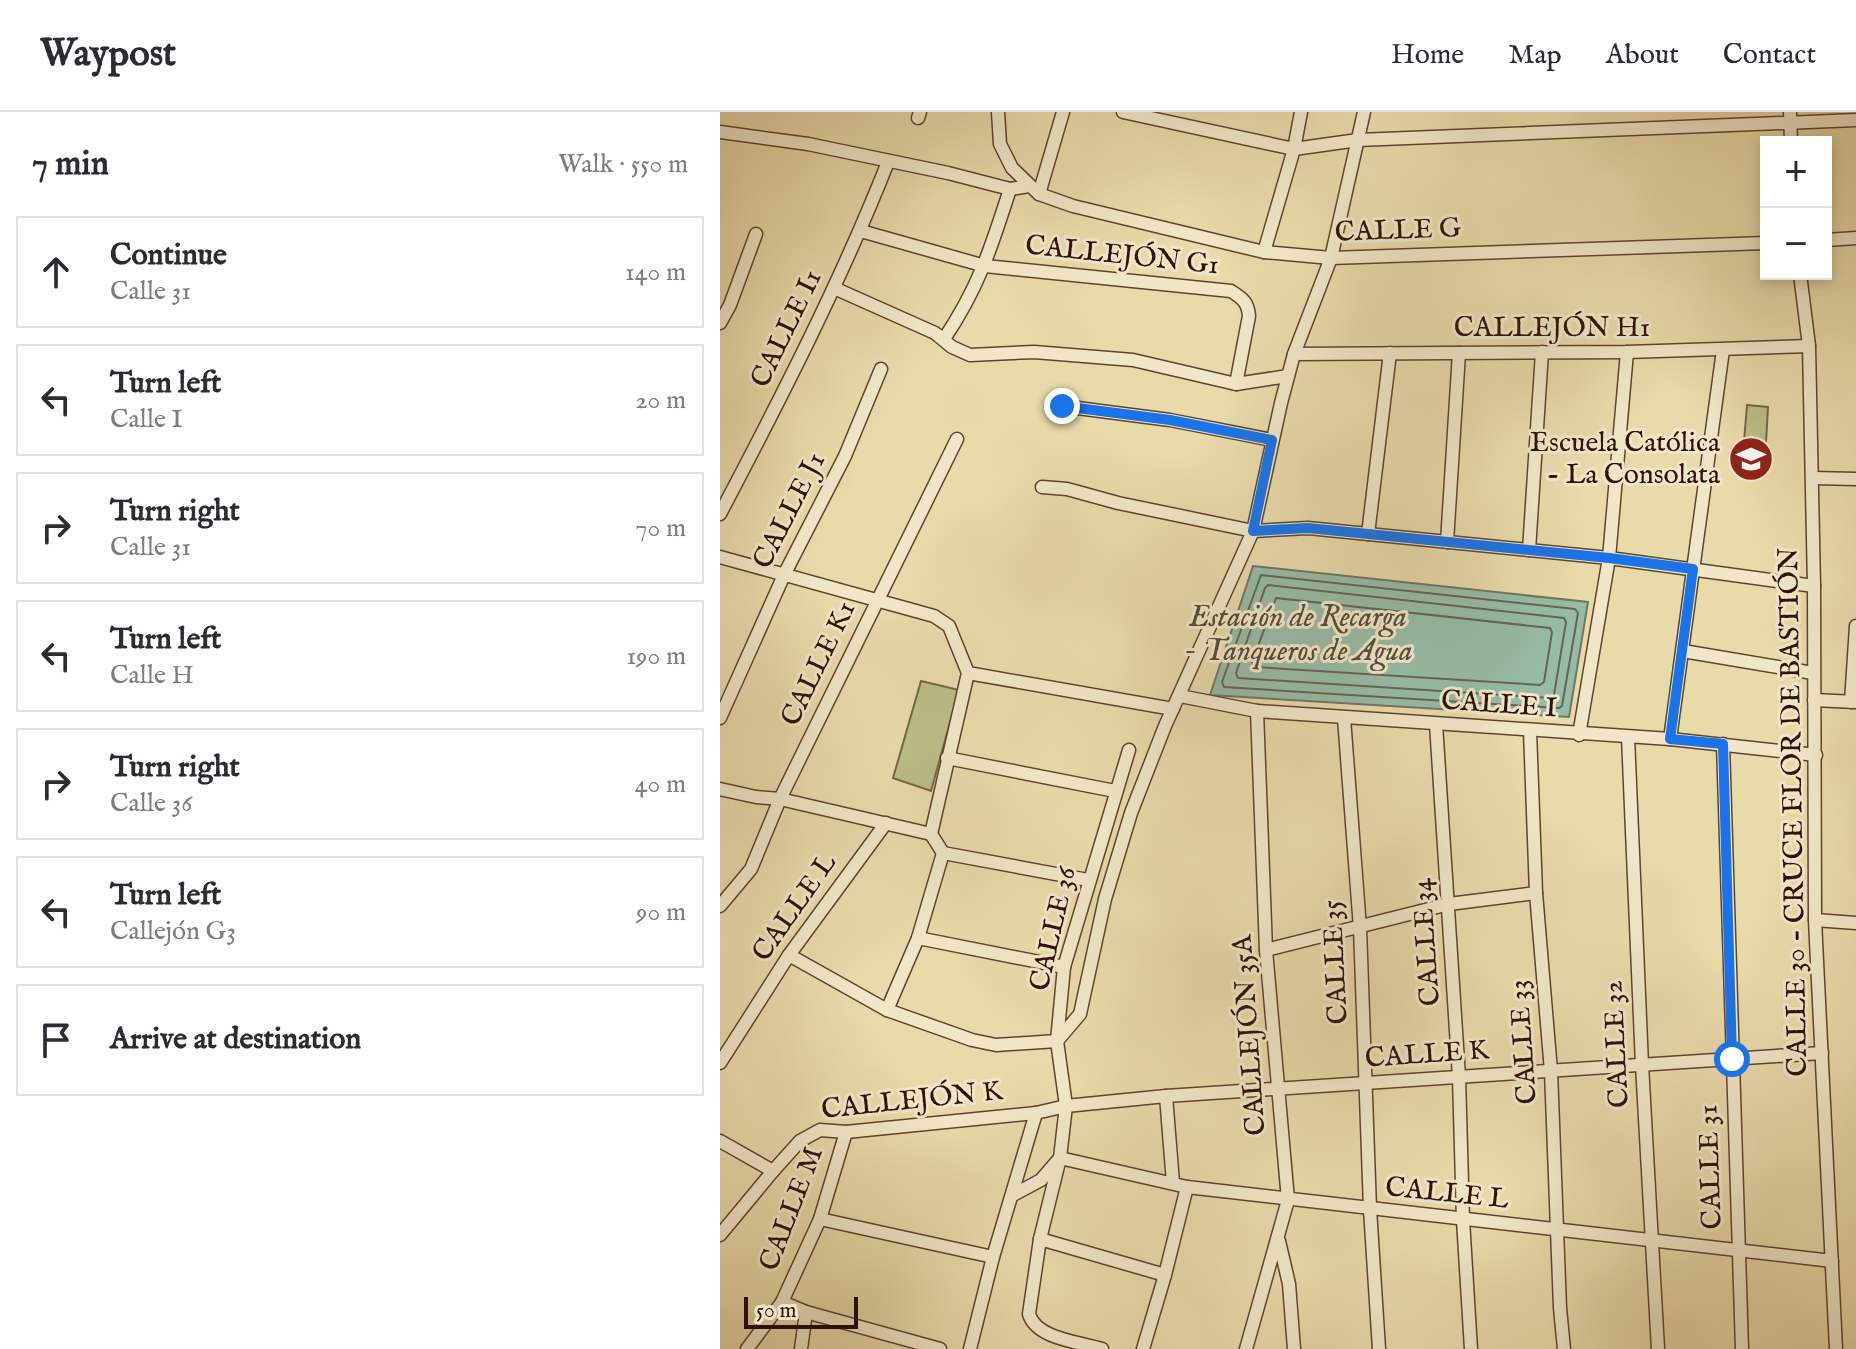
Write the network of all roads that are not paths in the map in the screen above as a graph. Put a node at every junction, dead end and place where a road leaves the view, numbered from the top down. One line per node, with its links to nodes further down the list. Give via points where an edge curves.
1 (998, 112): 13 (street, via 1000,144 1012,168)
2 (1063, 112): 13 (street)
3 (1123, 112): 10 (street)
4 (1301, 112): 10 (street)
5 (1364, 112): 9 (street)
6 (1790, 118): 7 (street); 9 (street)
7 (1856, 120)
8 (720, 132): 11 (street, CALLE G, via 791,140)
9 (1358, 140): 10 (street); 20 (street)
10 (1294, 149): 19 (street)
11 (888, 162): 12 (street, CALLE G); 14 (street, CALLE I1)
12 (1010, 189): 13 (street, CALLE G); 21 (street)
13 (1034, 190): 19 (street, CALLE G, via 1073,206)
14 (861, 231): 21 (street, CALLEJÓN G1); 23 (street, CALLE I1)
15 (756, 234): 24 (street)
16 (1856, 238): 17 (street)
17 (1832, 240)
18 (1760, 243): 20 (street, CALLE G)
19 (1264, 252): 20 (street, CALLE G)
20 (1331, 258): 33 (street)
21 (985, 266): 26 (street); 36 (street, CALLEJÓN G1, via 1231,291 1248,305 1249,316)
22 (1801, 280): 27 (street, CALLE 30 - CRUCE FLOR DE BASTIÓN)
23 (834, 288): 26 (street); 43 (street, CALLE I1)
24 (725, 304): 25 (street)
25 (720, 323)
26 (944, 339): 36 (street, via 970,355 1034,352 1133,360)
27 (1809, 346): 28 (street, CALLEJÓN H1); 40 (street, CALLE 30 - CRUCE FLOR DE BASTIÓN)
28 (1723, 350): 30 (street, CALLEJÓN H1); 50 (street)
29 (1542, 352): 30 (street, CALLEJÓN H1); 32 (street, CALLEJÓN H1); 47 (street)
30 (1627, 352): 49 (street)
31 (1390, 353): 32 (street, CALLEJÓN H1); 33 (street, CALLEJÓN H1); 45 (street)
32 (1459, 353): 46 (street)
33 (1294, 354): 35 (street)
34 (881, 369): 51 (street, CALLE J1, via 845,456)
35 (1288, 376): 36 (street); 39 (street)
36 (1236, 384)
37 (1062, 406): 39 (street)
38 (957, 439): 53 (street, CALLE K1)
39 (1272, 440): 44 (street)
40 (1813, 478): 41 (street); 52 (street, CALLE 30 - CRUCE FLOR DE BASTIÓN)
41 (1856, 479)
42 (1042, 487): 44 (street)
43 (720, 514)
44 (1253, 531): 45 (street, via 1308,528); 58 (street)
45 (1368, 534): 46 (street)
46 (1447, 542): 47 (street)
47 (1529, 550): 49 (street)
48 (720, 557): 51 (street)
49 (1609, 558): 50 (street); 67 (street)
50 (1693, 569): 52 (street); 55 (street)
51 (784, 575): 53 (street); 63 (street, CALLE J1)
52 (1814, 586): 57 (street, CALLE 30 - CRUCE FLOR DE BASTIÓN)
53 (877, 601): 56 (street, via 934,616 949,626); 76 (street, CALLE K1)
54 (1856, 626): 60 (street)
55 (1683, 651): 57 (street); 69 (street)
56 (968, 673): 61 (street); 73 (street)
57 (1813, 673): 59 (street, CALLE 30 - CRUCE FLOR DE BASTIÓN)
58 (1180, 696): 61 (street); 62 (street, CALLE I)
59 (1814, 700): 60 (street); 72 (street, CALLE 30 - CRUCE FLOR DE BASTIÓN)
60 (1853, 702)
61 (1173, 709): 92 (street, via 1131,813 1105,899 1080,1014)
62 (1257, 711): 64 (street, CALLE I); 88 (street, CALLEJÓN 35A)
63 (720, 718)
64 (1344, 718): 65 (street, CALLE I); 86 (street, CALLE 35)
65 (1436, 724): 66 (street, CALLE I); 82 (street, CALLE 34)
66 (1530, 731): 67 (street, CALLE I); 81 (street, CALLE 33)
67 (1579, 735): 68 (street, CALLE I)
68 (1628, 737): 69 (street, CALLE I); 96 (street, CALLE 32)
69 (1670, 739): 70 (street, CALLE I)
70 (1723, 744): 72 (street, CALLE I); 94 (street, CALLE 31)
71 (1129, 750): 75 (street, CALLE 36)
72 (1816, 755): 84 (street, CALLE 30 - CRUCE FLOR DE BASTIÓN)
73 (947, 758): 75 (street); 78 (street)
74 (720, 789): 76 (street)
75 (1115, 791): 80 (street, CALLE 36)
76 (780, 799): 77 (street); 83 (street, CALLE K1, via 751,869)
77 (886, 823): 78 (street); 89 (street, CALLE L)
78 (931, 834): 79 (street)
79 (943, 853): 80 (street); 87 (street)
80 (1088, 880): 90 (street, CALLE 36)
81 (1536, 893): 82 (street); 97 (street, CALLE 33)
82 (1449, 904): 86 (street); 98 (street, CALLE 34)
83 (720, 906)
84 (1815, 920): 85 (street); 93 (street, CALLE 30 - CRUCE FLOR DE BASTIÓN)
85 (1856, 923)
86 (1360, 928): 88 (street); 99 (street, CALLE 35)
87 (918, 938): 90 (street); 91 (street)
88 (1266, 950): 100 (street, CALLEJÓN 35A)
89 (789, 955): 91 (street); 95 (street, CALLE L)
90 (1064, 967): 92 (street, CALLE 36)
91 (887, 1010): 92 (street, via 996,1045)
92 (1057, 1041): 102 (street, CALLE 36)
93 (1822, 1053): 94 (street, CALLE K); 122 (street, CALLE 30 - CRUCE FLOR DE BASTIÓN)
94 (1732, 1059): 96 (street, CALLE K); 120 (street, CALLE 31)
95 (720, 1063)
96 (1642, 1065): 97 (street, CALLE K); 119 (street, CALLE 32)
97 (1551, 1071): 98 (street, CALLE K); 115 (street, CALLE 33)
98 (1459, 1077): 99 (street, CALLE K); 114 (street, CALLE 34)
99 (1365, 1083): 100 (street, CALLE K); 112 (street, CALLE 35)
100 (1277, 1088): 101 (street, CALLE K); 111 (street, CALLEJÓN 35A)
101 (1166, 1096): 102 (street, CALLE K); 108 (street)
102 (1066, 1106): 103 (street, CALLE K); 106 (street, CALLE 36)
103 (1036, 1113): 104 (street, CALLEJÓN K); 110 (street)
104 (846, 1132): 107 (street, CALLEJÓN K, via 820,1130 800,1141); 113 (street, CALLE M)
105 (720, 1141): 107 (street)
106 (1060, 1158): 108 (street, CALLE L); 110 (street, via 1041,1180); 118 (street, CALLE 36)
107 (773, 1171): 116 (street, CALLEJÓN K)
108 (1173, 1183): 109 (street, CALLE L)
109 (1187, 1187): 111 (street, CALLE L); 123 (street)
110 (1013, 1195): 121 (street)
111 (1288, 1200): 112 (street, CALLE L); 117 (street, CALLEJÓN 35A)
112 (1370, 1209): 114 (street, CALLE L); 134 (street, CALLE 35)
113 (820, 1219): 121 (street); 124 (street, CALLE M)
114 (1463, 1220): 115 (street, CALLE L); 135 (street, CALLE 34)
115 (1559, 1231): 119 (street, CALLE L); 136 (street, CALLE 33)
116 (720, 1235)
117 (1278, 1237): 132 (street, CALLEJÓN 35A); 133 (street, via 1289,1284)
118 (1040, 1239): 123 (street); 130 (street, CALLE 36, via 1032,1323 1040,1331)
119 (1651, 1241): 120 (street, CALLE L); 137 (street, CALLE 32)
120 (1737, 1252): 122 (street, CALLE L); 138 (street, CALLE 31)
121 (993, 1257): 129 (street)
122 (1832, 1261): 139 (street, CALLE 30 - CRUCE FLOR DE BASTIÓN)
123 (1165, 1275): 131 (street)
124 (782, 1302): 125 (street, CALLE M); 126 (street, CALLE M)
125 (806, 1312): 127 (street, CALLE M); 128 (street)
126 (747, 1349)
127 (801, 1349)
128 (940, 1349)
129 (970, 1349)
130 (1102, 1349)
131 (1143, 1349)
132 (1246, 1349)
133 (1294, 1349)
134 (1379, 1349)
135 (1471, 1349)
136 (1564, 1349)
137 (1658, 1349)
138 (1742, 1349)
139 (1836, 1349)

